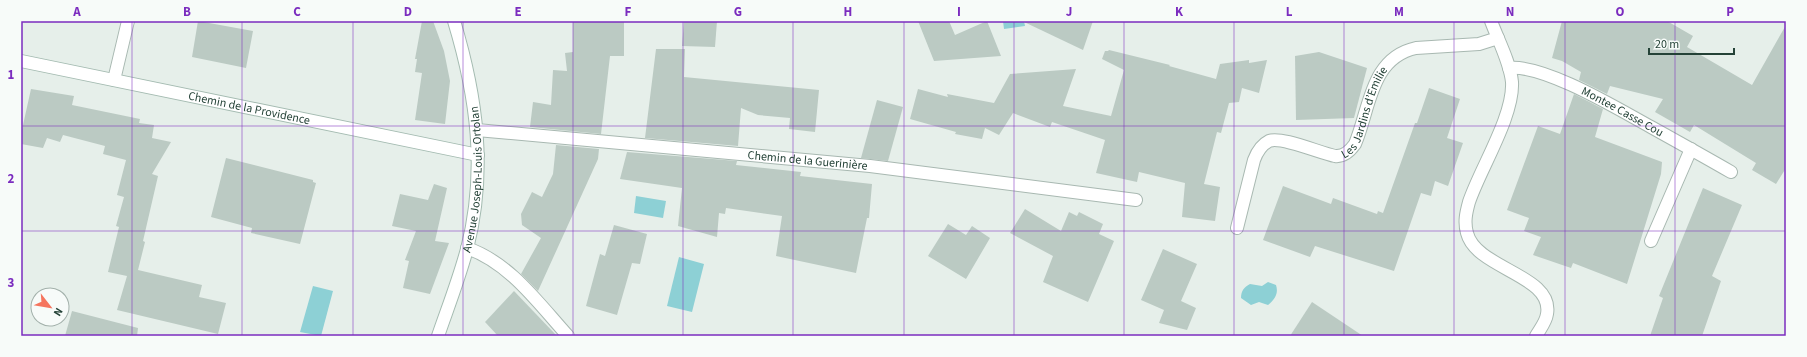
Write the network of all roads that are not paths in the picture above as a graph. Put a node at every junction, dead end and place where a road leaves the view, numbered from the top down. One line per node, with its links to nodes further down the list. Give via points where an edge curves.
1 (128, 21): 7 (street)
2 (454, 21): 8 (street, Avenue Joseph-Louis Ortolan)
3 (1492, 21): 4 (street)
4 (1498, 38): 6 (street); 13 (street, Les Jardins d’Emilie, via 1479,44 1416,48 1407,50 1393,59 1376,78 1357,139 1344,154 1334,156 1275,140 1265,143 1257,152 1253,164)
5 (21, 61): 7 (street, Chemin de la Providence)
6 (1509, 68): 9 (street, Montee Casse Cou, via 1518,67 1553,77); 18 (street, via 1512,92 1493,147 1473,192 1466,216 1467,234 1477,250 1542,292 1546,299 1547,314)
7 (114, 80): 10 (street, Chemin de la Providence)
8 (478, 130): 10 (street, Avenue Joseph-Louis Ortolan); 12 (street, Chemin de la Guerinière, via 870,166)
9 (1691, 149): 11 (street, Montee Casse Cou); 14 (street)
10 (478, 155): 15 (street, Avenue Joseph-Louis Ortolan, via 476,192)
11 (1731, 172)
12 (1136, 200)
13 (1238, 228)
14 (1651, 241)
15 (467, 248): 16 (street, Avenue Joseph-Louis Ortolan); 17 (street, via 502,266)
16 (438, 336)
17 (568, 336)
18 (1536, 336)

